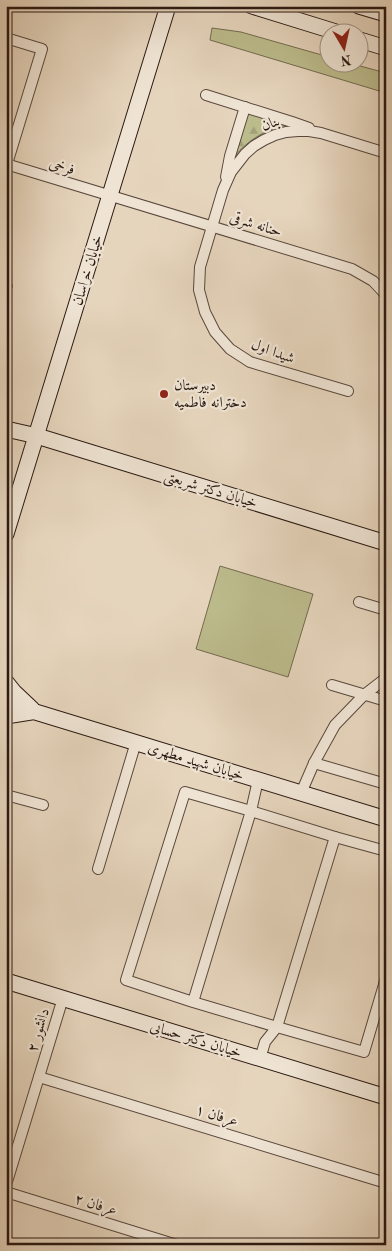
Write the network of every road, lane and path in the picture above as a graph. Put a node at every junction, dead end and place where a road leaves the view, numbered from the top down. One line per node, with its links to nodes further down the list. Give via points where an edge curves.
1 (168, 6): 15 (street, خیابان خراسان)
2 (252, 6): 5 (street)
3 (359, 6): 4 (street)
4 (386, 14)
5 (320, 27)
6 (6, 38): 13 (street, via 42,49)
7 (370, 43): 8 (street)
8 (386, 48)
9 (206, 95): 10 (street)
10 (245, 107): 11 (street); 14 (street)
11 (321, 133): 12 (street, بنان); 14 (street, بنان, via 292,131 264,140 238,162)
12 (386, 153)
13 (6, 165): 15 (street, فرخی)
14 (223, 190): 16 (street, بنان)
15 (110, 196): 16 (street, حنانه شرقی); 20 (street, خیابان خراسان)
16 (212, 226): 17 (street, حنانه شرقی, via 352,269 373,281); 18 (street, شیدا اول, via 199,279 205,312 222,341 250,362)
17 (386, 295)
18 (348, 392)
19 (6, 429): 20 (street, خیابان دکتر شریعتی)
20 (36, 436): 21 (street, خیابان خراسان); 22 (street, خیابان دکتر شریعتی)
21 (6, 534)
22 (386, 543)
23 (359, 602): 24 (street)
24 (386, 610)
25 (386, 678): 28 (street)
26 (6, 682): 31 (street)
27 (332, 685): 28 (street)
28 (364, 695): 29 (street); 34 (street, via 335,725)
29 (386, 701)
30 (6, 703): 31 (street, خیابان شهید مطهری)
31 (35, 712): 32 (street); 33 (street, خیابان شهید مطهری)
32 (6, 716)
33 (136, 742): 35 (street, خیابان شهید مطهری); 44 (street)
34 (314, 763): 36 (street); 37 (street)
35 (258, 780): 37 (street, خیابان شهید مطهری); 40 (street)
36 (386, 784)
37 (301, 793): 41 (street, خیابان شهید مطهری)
38 (6, 795): 39 (street)
39 (43, 805)
40 (251, 810): 42 (street); 48 (street); 48 (street, via 186,792 126,980)
41 (386, 819)
42 (334, 837): 43 (street); 49 (street)
43 (386, 851)
44 (98, 869)
45 (386, 978): 49 (street, via 364,1052)
46 (6, 981): 47 (street, خیابان دکتر حسابی)
47 (63, 998): 50 (street, خیابان دکتر حسابی); 51 (street, دانشور ۲)
48 (193, 1002): 49 (street)
49 (276, 1027): 50 (street, via 265,1042)
50 (260, 1059): 52 (street, خیابان دکتر حسابی)
51 (39, 1077): 53 (street, عرفان ۱); 54 (street, دانشور ۲)
52 (386, 1097)
53 (386, 1183)
54 (6, 1185)
55 (6, 1192): 56 (street, عرفان ۲)
56 (177, 1245)

